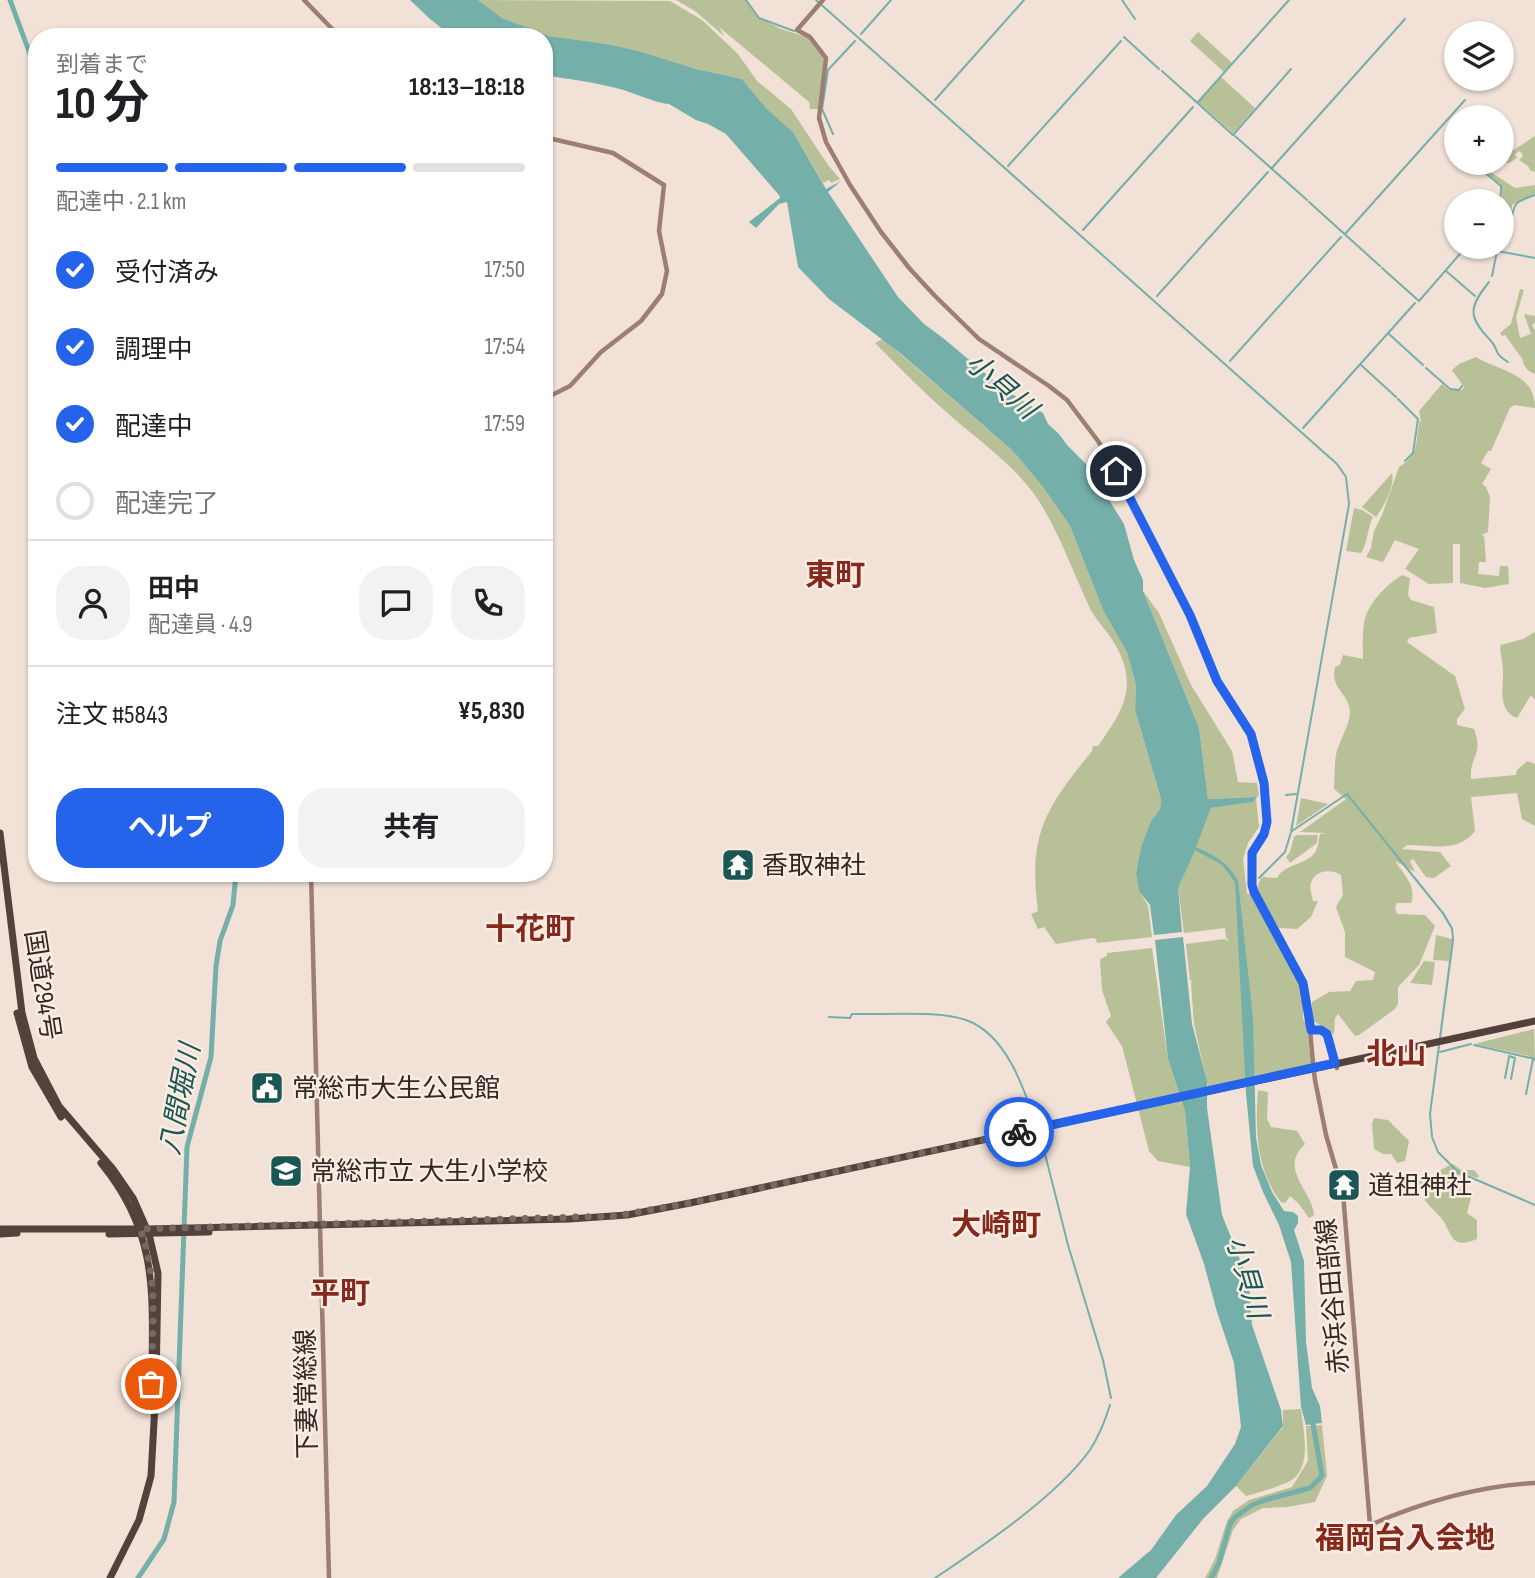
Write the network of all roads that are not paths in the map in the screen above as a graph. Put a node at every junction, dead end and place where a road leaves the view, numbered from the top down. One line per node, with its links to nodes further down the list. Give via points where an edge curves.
1 (304, 0): 3 (main road)
2 (821, 2): 10 (main road, 赤浜谷田部線, via 797,30 810,37 826,58 818,118 850,185 910,270 935,296 979,339 1067,400 1098,441 1190,615 1217,681 1251,734 1264,783 1267,822 1252,853 1252,885 1303,983)
3 (331, 28)
4 (553, 140): 5 (main road, via 613,153 664,186 659,232 667,271 662,294 641,321 601,352 570,386)
5 (553, 394)
6 (0, 833): 14 (highway, 国道294号, via 22,1013 34,1058 59,1107 122,1181 139,1210)
7 (0, 866): 14 (highway, 国道294号, via 17,1012 32,1067 61,1118 118,1185)
8 (311, 882): 12 (main road, 下妻常総線)
9 (1535, 1023): 11 (highway)
10 (1311, 1030): 11 (main road, via 1327,1034); 15 (main road, 赤浜谷田部線, bridge, via 1315,1080 1343,1193 1370,1525 1447,1497)
11 (1336, 1066): 12 (highway, via 639,1217 569,1223)
12 (320, 1227): 14 (highway); 17 (main road, 下妻常総線)
13 (0, 1231): 14 (highway)
14 (145, 1232): 16 (highway, via 153,1286 149,1455 135,1518)
15 (1535, 1483)
16 (108, 1578)
17 (329, 1578)

